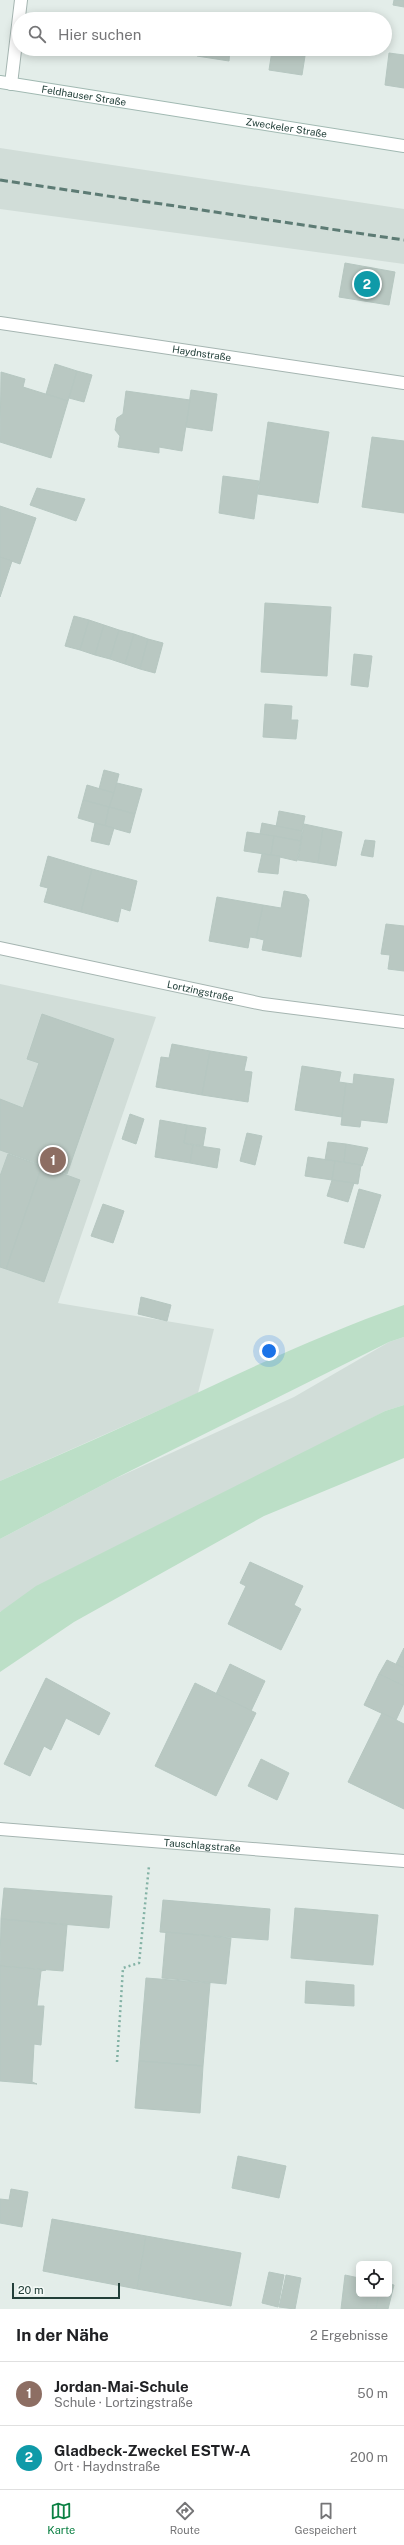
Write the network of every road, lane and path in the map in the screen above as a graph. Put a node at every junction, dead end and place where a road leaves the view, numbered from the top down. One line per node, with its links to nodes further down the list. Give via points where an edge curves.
1 (21, 0): 2 (street)
2 (19, 12)
3 (12, 50): 4 (street)
4 (6, 83): 5 (street, Feldhauser Straße)
5 (168, 107): 6 (street, Zweckeler Straße)
6 (404, 146)
7 (0, 323): 8 (street, Haydnstraße)
8 (404, 383)
9 (0, 948): 10 (street, Lortzingstraße, via 263,1004)
10 (404, 1022)
11 (0, 1829): 12 (street, Tauschlagstraße)
12 (151, 1840): 13 (street, Tauschlagstraße); 14 (path, via 139,1963 123,1968)
13 (404, 1861)
14 (117, 2062)

